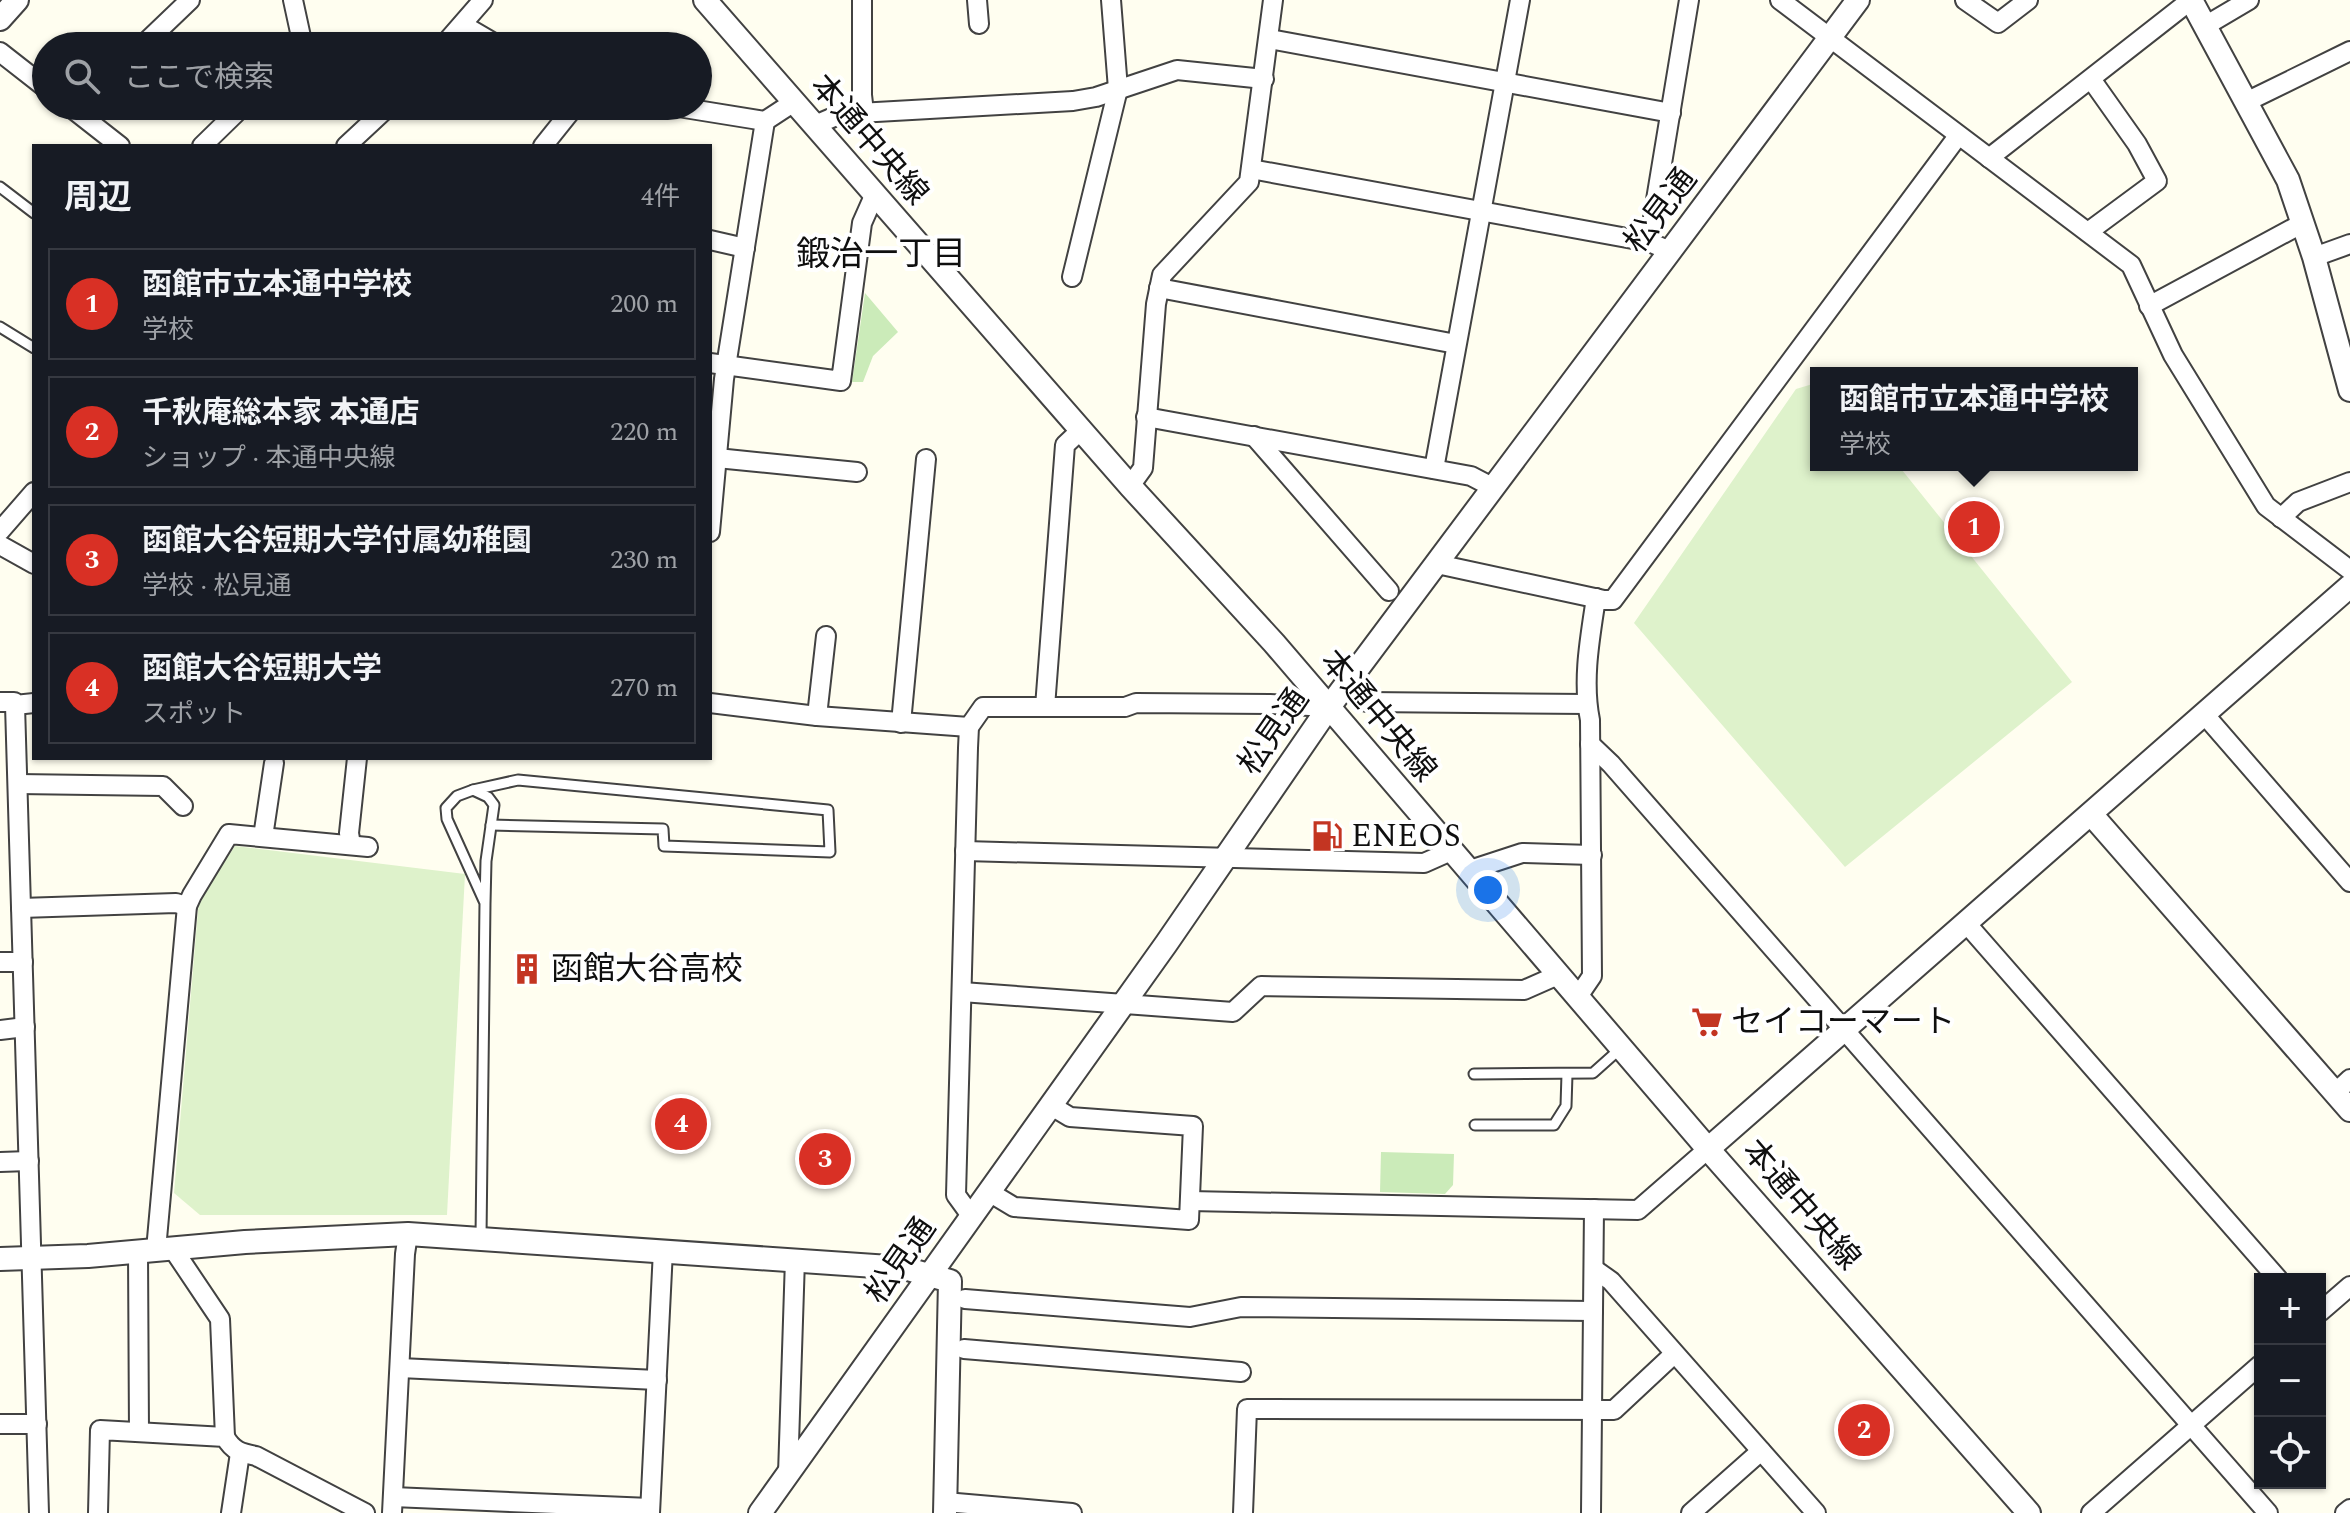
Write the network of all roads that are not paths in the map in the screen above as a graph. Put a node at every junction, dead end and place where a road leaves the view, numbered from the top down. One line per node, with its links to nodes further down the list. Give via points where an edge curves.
1 (17, 0): 18 (street)
2 (190, 0): 22 (street)
3 (293, 0): 23 (street)
4 (483, 0): 20 (street)
5 (705, 0): 35 (street, 本通中央線)
6 (862, 0): 38 (street)
7 (977, 0): 19 (street)
8 (1111, 0): 34 (street)
9 (1273, 0): 27 (street)
10 (1520, 0): 33 (street)
11 (1689, 0): 39 (street)
12 (1780, 0): 26 (street)
13 (1858, 0): 26 (street, 松見通)
14 (1965, 0): 15 (street, via 1998,23)
15 (2028, 0)
16 (2191, 0): 21 (street); 32 (street)
17 (2249, 0): 21 (street)
18 (0, 19)
19 (979, 24)
20 (463, 25): 24 (street); 25 (street)
21 (2205, 26): 36 (street)
22 (157, 32)
23 (300, 32)
24 (456, 32)
25 (475, 32)
26 (1830, 38): 46 (street); 63 (street, 松見通)
27 (1270, 39): 31 (street); 33 (street)
28 (2350, 51): 36 (street)
29 (0, 52): 30 (street)
30 (32, 77)
31 (1264, 79): 34 (street, via 1177,70); 52 (street)
32 (2091, 79): 51 (street); 58 (street, via 2157,181)
33 (1505, 82): 39 (street); 56 (street)
34 (1118, 89): 38 (street, via 1073,101); 65 (street)
35 (794, 102): 44 (street); 45 (street, 本通中央線)
36 (2246, 102): 57 (street, via 2288,180)
37 (712, 112): 44 (street)
38 (864, 112): 45 (street)
39 (1671, 113): 60 (street)
40 (89, 120): 47 (street)
41 (229, 120): 48 (street)
42 (374, 120): 49 (street)
43 (564, 120): 50 (street)
44 (765, 121): 62 (street)
45 (815, 125): 54 (street, 本通中央線)
46 (1958, 136): 51 (street); 93 (street, via 1613,600)
47 (118, 144)
48 (204, 144)
49 (348, 144)
50 (545, 144)
51 (1989, 158): 58 (street)
52 (1251, 169): 56 (street); 66 (street, via 1249,182 1162,275)
53 (0, 187): 55 (lane)
54 (874, 196): 71 (street, via 862,223 841,381); 74 (street, 本通中央線)
55 (32, 211)
56 (1480, 211): 60 (street); 69 (street)
57 (2303, 223): 64 (street); 67 (street)
58 (2088, 232): 67 (street, via 2131,265)
59 (712, 240): 62 (street)
60 (1649, 242): 63 (street)
61 (2350, 244): 64 (street)
62 (745, 248): 71 (street)
63 (1670, 251): 82 (street, 松見通)
64 (2314, 257): 72 (street)
65 (1072, 277)
66 (1159, 288): 69 (street); 73 (street)
67 (2149, 306): 85 (street, via 2173,355 2266,506)
68 (0, 327): 70 (lane)
69 (1456, 344): 78 (street)
70 (32, 347)
71 (718, 364): 76 (street)
72 (2349, 386)
73 (1146, 417): 75 (street); 81 (street, via 1143,468)
74 (1082, 429): 81 (street, 本通中央線); 100 (street, via 1065,445)
75 (1254, 436): 78 (street); 92 (street)
76 (717, 458): 79 (street); 84 (street)
77 (926, 459): 104 (street)
78 (1434, 469): 82 (street, via 1471,476)
79 (857, 472)
80 (2350, 482): 85 (street, via 2298,502)
81 (1130, 486): 101 (street, 本通中央線)
82 (1494, 488): 89 (street, 松見通)
83 (32, 494): 86 (street)
84 (712, 511)
85 (2281, 518): 90 (street)
86 (0, 531)
87 (0, 545): 88 (street)
88 (32, 563)
89 (1437, 564): 93 (street); 101 (street, 松見通)
90 (2350, 570)
91 (2350, 586): 102 (street)
92 (1389, 591)
93 (1596, 598): 99 (street)
94 (826, 636): 103 (street)
95 (1367, 702): 99 (street)
96 (7, 703): 97 (street); 109 (street)
97 (32, 703)
98 (712, 703): 103 (street)
99 (1587, 704): 106 (street)
100 (1045, 707): 101 (street); 105 (street, via 983,707)
101 (1329, 707): 118 (street, 本通中央線); 120 (street, 松見通)
102 (2204, 714): 112 (street); 122 (street)
103 (817, 716): 104 (street)
104 (901, 723): 105 (street)
105 (969, 727): 117 (street)
106 (1590, 744): 119 (street); 134 (street)
107 (357, 760): 114 (street, via 349,833 359,846)
108 (274, 763): 114 (street)
109 (18, 784): 111 (street, via 163,786); 115 (street)
110 (473, 790): 113 (lane, via 494,805); 113 (lane, via 518,780 828,810 830,852 664,846 663,829); 123 (lane, via 446,808 447,819)
111 (183, 806)
112 (2091, 814): 126 (street); 139 (street)
113 (491, 825): 123 (lane)
114 (263, 837): 124 (street, via 229,834)
115 (19, 845): 116 (street); 125 (street)
116 (0, 846)
117 (965, 851): 120 (street); 130 (street)
118 (1451, 851): 120 (street, via 1424,863); 121 (street, 本通中央線)
119 (1592, 855): 121 (street, via 1522,853); 131 (street, via 1592,976)
120 (1224, 859): 132 (street, 松見通)
121 (1470, 870): 129 (street, 本通中央線)
122 (2350, 882)
123 (485, 903): 151 (lane)
124 (187, 906): 125 (street); 152 (street)
125 (21, 908): 128 (street)
126 (1966, 923): 134 (street); 158 (street)
127 (0, 962): 128 (street)
128 (23, 962): 133 (street)
129 (1558, 975): 131 (street, 本通中央線); 132 (street, via 1524,990 1261,986 1233,1012)
130 (962, 992): 132 (street); 149 (street, via 956,1195)
131 (1577, 998): 136 (street, 本通中央線)
132 (1124, 1002): 140 (street, 松見通)
133 (25, 1027): 135 (street); 144 (street)
134 (1844, 1028): 143 (street); 173 (street)
135 (0, 1030)
136 (1621, 1048): 138 (lane, via 1593,1073); 143 (street, 本通中央線)
137 (1474, 1074): 138 (lane)
138 (1567, 1074): 142 (lane, via 1566,1106 1554,1125)
139 (2342, 1086): 141 (street)
140 (1050, 1105): 146 (street, 松見通); 147 (street, via 1070,1117 1193,1126)
141 (2350, 1110)
142 (1475, 1125)
143 (1708, 1149): 148 (street, via 1638,1210); 193 (street, 本通中央線)
144 (29, 1161): 145 (street); 155 (street)
145 (0, 1162)
146 (989, 1192): 147 (street, via 1014,1207 1189,1220); 149 (street, 松見通)
147 (1190, 1201): 148 (street)
148 (1594, 1209): 157 (street)
149 (972, 1217): 159 (street, 松見通)
150 (408, 1234): 151 (street); 152 (street); 166 (street)
151 (481, 1237): 153 (street)
152 (156, 1250): 155 (street); 174 (street); 175 (street, via 220,1319)
153 (663, 1250): 156 (street); 169 (street)
154 (0, 1259): 155 (street)
155 (32, 1259): 172 (street)
156 (795, 1259): 159 (street); 178 (street)
157 (1594, 1269): 163 (street); 165 (street, via 1611,1281)
158 (2273, 1273)
159 (930, 1275): 178 (street, 松見通); 180 (street, via 950,1281)
160 (2350, 1286): 162 (street)
161 (965, 1299): 163 (street, via 1190,1317 1241,1307)
162 (2326, 1307)
163 (1593, 1311): 170 (street)
164 (964, 1349): 168 (street)
165 (1674, 1354): 170 (street, via 1614,1410); 176 (street)
166 (400, 1368): 169 (street); 179 (street)
167 (2254, 1370): 173 (street)
168 (1241, 1372)
169 (657, 1380): 182 (street)
170 (1594, 1411): 189 (street, via 1247,1409); 190 (street)
171 (0, 1424): 172 (street)
172 (37, 1424): 183 (street)
173 (2191, 1426): 194 (street); 195 (street)
174 (139, 1432): 175 (street); 184 (street, via 100,1430)
175 (225, 1437): 177 (street)
176 (1761, 1451): 191 (street); 192 (street)
177 (240, 1453): 185 (street); 186 (street, via 256,1456)
178 (788, 1474): 187 (street, 松見通)
179 (392, 1505): 182 (street)
180 (945, 1508): 188 (street)
181 (2350, 1509): 196 (street)
182 (650, 1511)
183 (39, 1513)
184 (98, 1513)
185 (231, 1513)
186 (365, 1513)
187 (760, 1513)
188 (1072, 1513)
189 (1243, 1513)
190 (1591, 1513)
191 (1691, 1513)
192 (1816, 1513)
193 (2029, 1513)
194 (2091, 1513)
195 (2268, 1513)
196 (2345, 1513)

